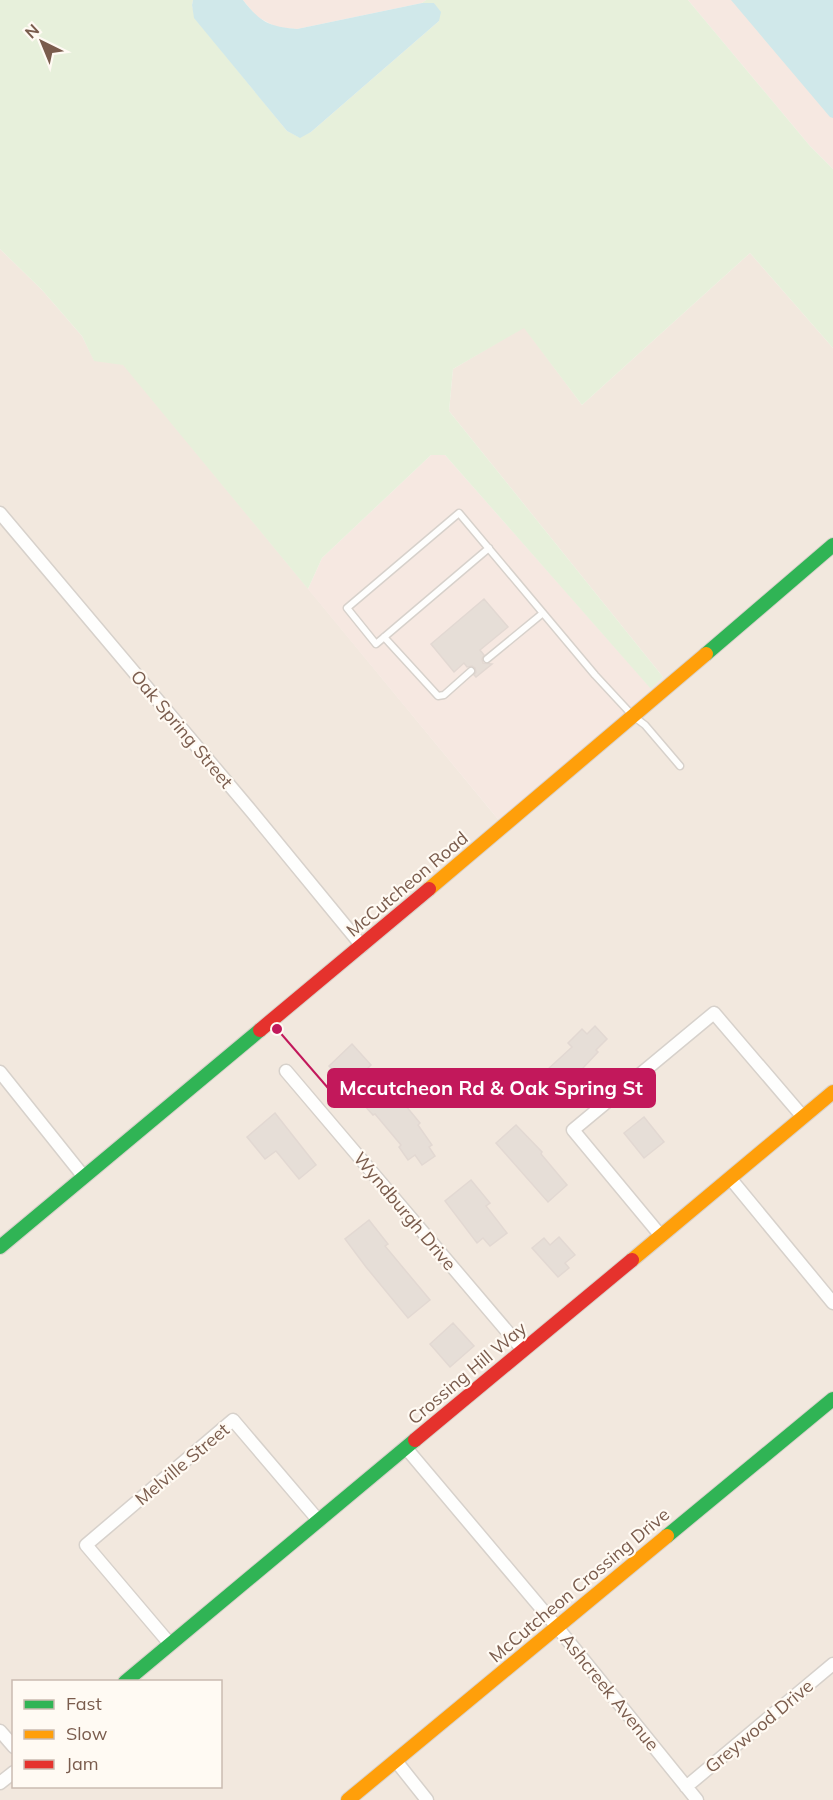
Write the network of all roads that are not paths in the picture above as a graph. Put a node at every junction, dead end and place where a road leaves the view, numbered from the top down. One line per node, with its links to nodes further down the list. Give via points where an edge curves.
1 (0, 513): 10 (street, Oak Spring Street)
2 (833, 545): 8 (street, McCutcheon Road)
3 (489, 548): 4 (lane); 5 (lane); 5 (lane, via 459,513 347,608 376,644)
4 (543, 613): 6 (lane); 8 (lane)
5 (384, 637): 7 (lane, via 438,696)
6 (487, 659)
7 (471, 671)
8 (633, 716): 9 (lane); 10 (street, McCutcheon Road)
9 (680, 766)
10 (362, 946): 15 (street, McCutcheon Road)
11 (286, 1071): 20 (street, Wyndburgh Drive)
12 (0, 1072): 15 (street)
13 (833, 1092): 14 (street, Crossing Hill Way)
14 (803, 1117): 16 (street, Crossing Hill Way); 17 (street, via 714,1013 573,1130)
15 (84, 1177): 18 (street, McCutcheon Road)
16 (729, 1178): 17 (street, Crossing Hill Way); 19 (street)
17 (661, 1236): 20 (street, Crossing Hill Way)
18 (0, 1247)
19 (833, 1303)
20 (523, 1350): 22 (street, Crossing Hill Way)
21 (833, 1399): 24 (street, McCutcheon Crossing Drive)
22 (406, 1448): 23 (street, Crossing Hill Way); 24 (street, Ashcreek Avenue)
23 (319, 1521): 25 (street, Crossing Hill Way); 25 (street, Melville Street, via 233,1420 86,1545)
24 (557, 1627): 30 (street, McCutcheon Crossing Drive); 33 (street, Ashcreek Avenue)
25 (170, 1644): 27 (street, Crossing Hill Way)
26 (833, 1664): 33 (street, Greywood Drive)
27 (127, 1680)
28 (0, 1731): 29 (street)
29 (12, 1745)
30 (396, 1761): 34 (street, McCutcheon Crossing Drive); 35 (street)
31 (12, 1774): 32 (street)
32 (0, 1784)
33 (686, 1787): 36 (street, Ashcreek Avenue)
34 (348, 1800)
35 (427, 1800)
36 (697, 1800)

